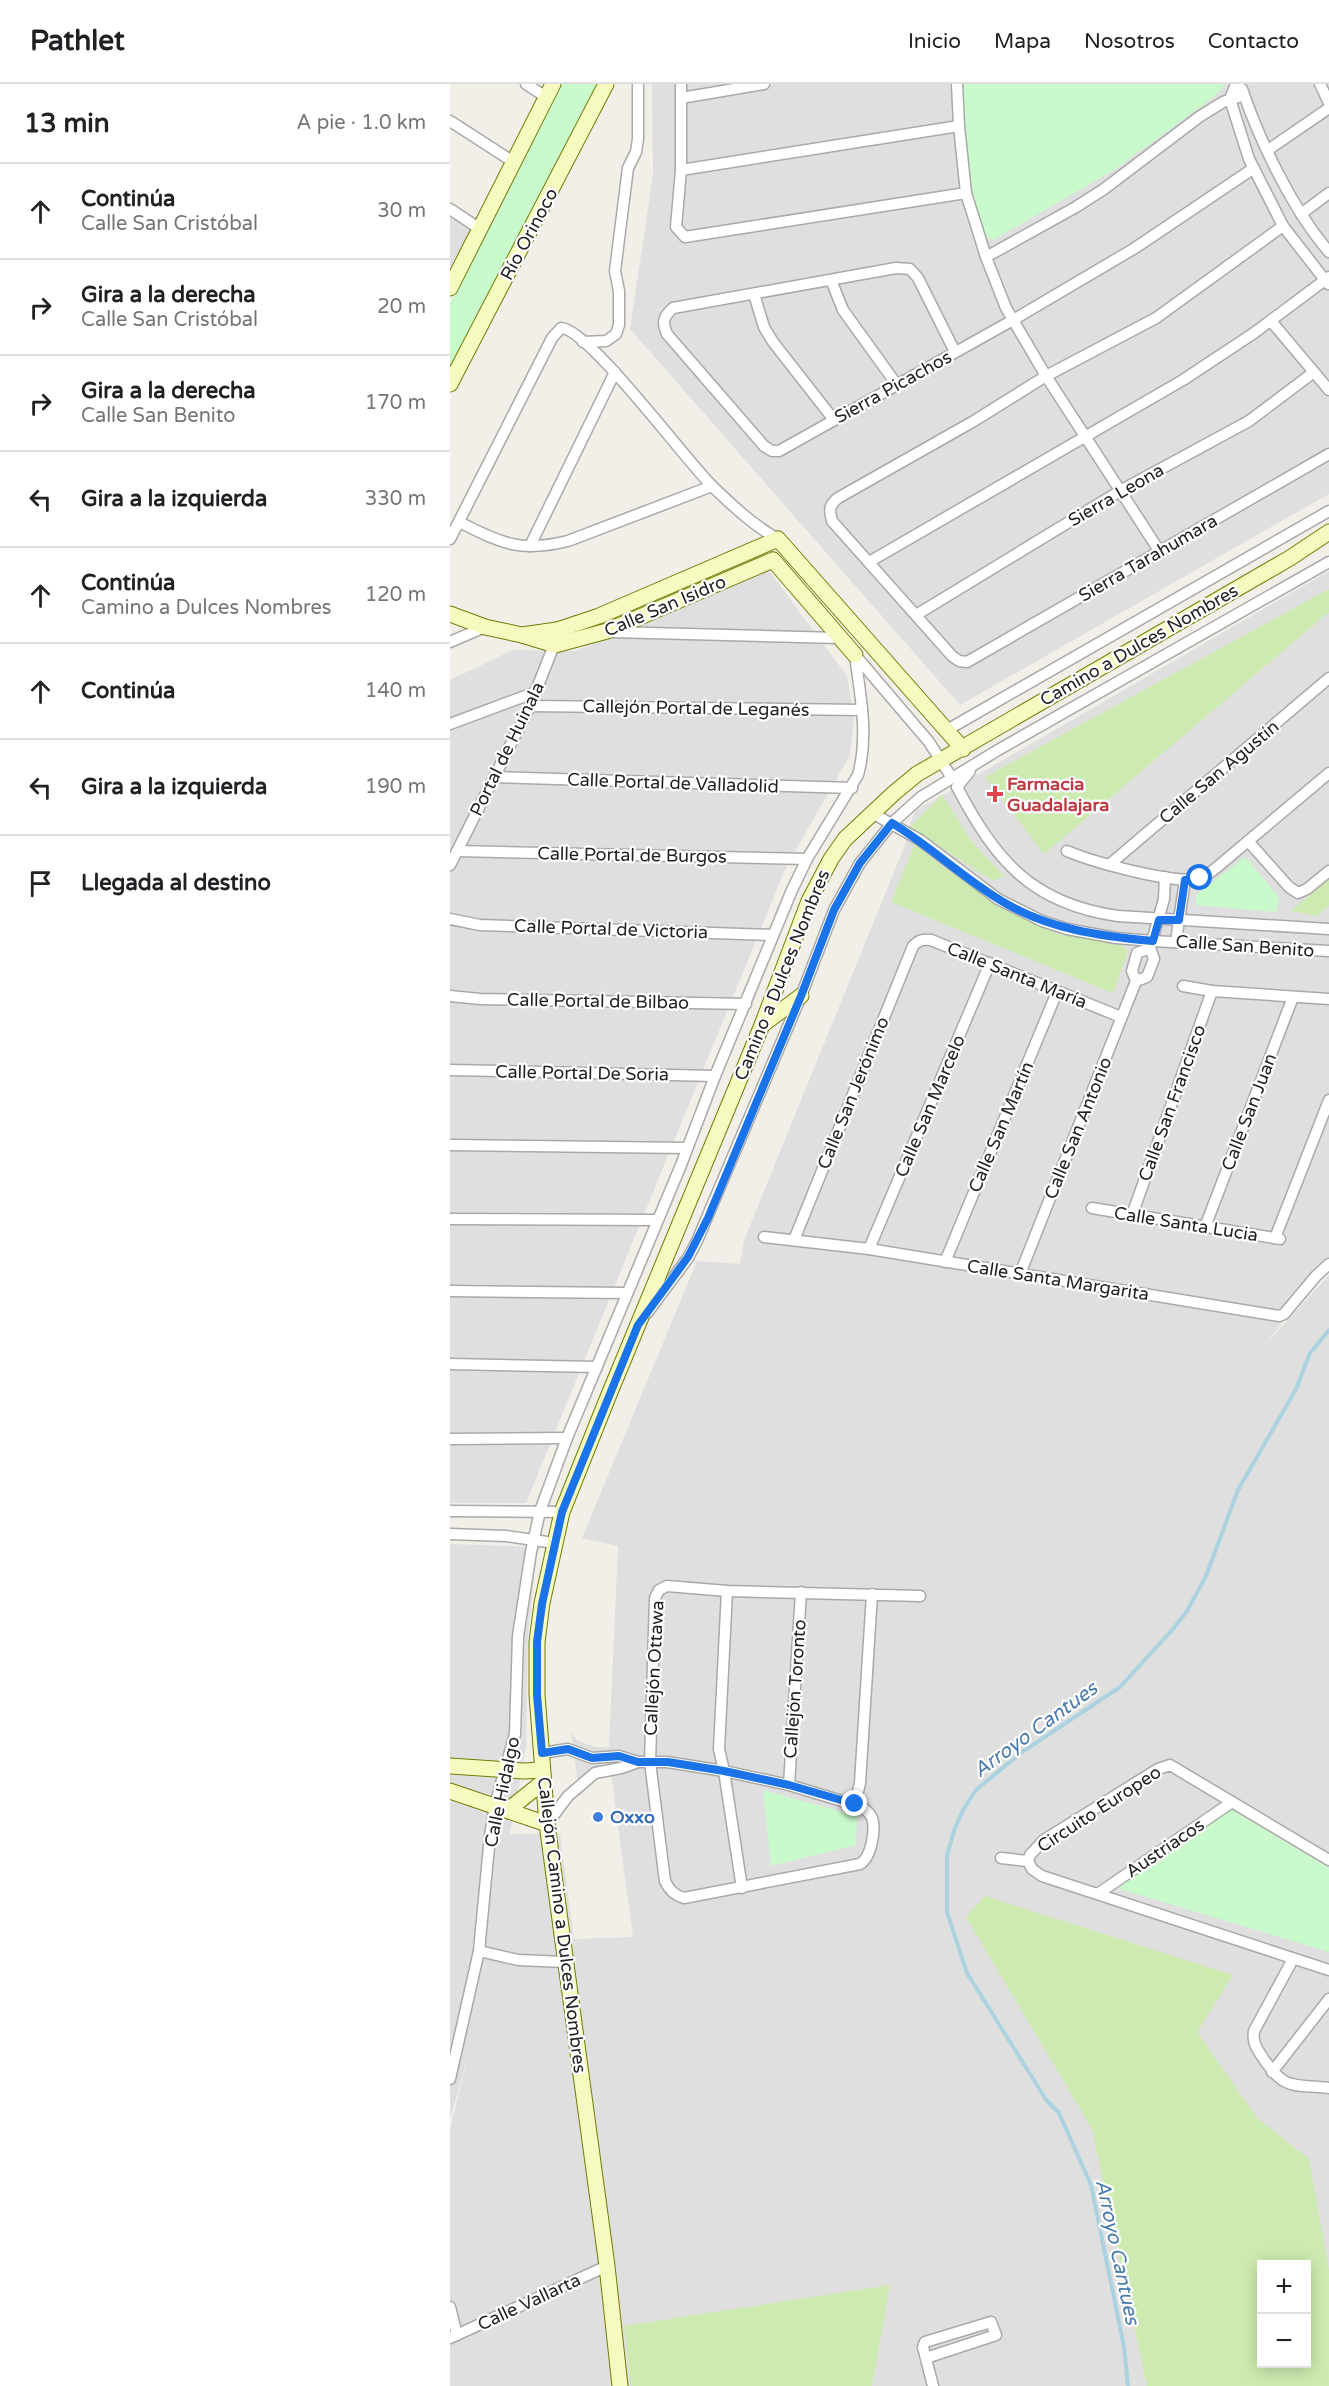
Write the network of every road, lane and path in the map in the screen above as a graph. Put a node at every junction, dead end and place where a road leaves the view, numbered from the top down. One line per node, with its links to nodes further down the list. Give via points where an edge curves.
1 (526, 84): 9 (street)
2 (606, 84): 39 (main road, Río Orinoco)
3 (638, 84): 34 (street, via 637,145 628,168 615,271 620,291 619,325 616,334 606,341)
4 (681, 84): 11 (street)
5 (764, 84): 11 (street)
6 (957, 84): 15 (street)
7 (1238, 84): 10 (street); 12 (street)
8 (1320, 84): 13 (street)
9 (549, 91): 17 (main road)
10 (1244, 95): 12 (street); 16 (street)
11 (681, 98): 19 (street)
12 (1230, 99): 18 (street); 27 (street, via 1199,117 1104,189)
13 (1329, 106): 16 (street)
14 (450, 121): 17 (street)
15 (958, 126): 19 (street); 20 (street)
16 (1268, 150): 23 (street)
17 (512, 161): 25 (main road)
18 (1254, 168): 24 (street); 32 (street, Sierra Picachos, via 1135,248)
19 (681, 170): 20 (street, via 676,227 685,237)
20 (966, 193): 27 (street)
21 (1329, 193): 23 (street)
22 (450, 209): 25 (street)
23 (1301, 214): 26 (street)
24 (1283, 226): 29 (street); 38 (street, via 1156,318)
25 (480, 229): 30 (main road)
26 (1329, 252)
27 (986, 257): 32 (street)
28 (831, 280): 31 (street); 35 (street, via 910,269); 40 (street, via 843,310)
29 (1328, 281): 33 (street)
30 (450, 288)
31 (754, 294): 42 (street, via 768,335); 42 (street, Sierra Picachos, via 673,308 665,315 663,324 675,343 772,451 779,451)
32 (1013, 320): 35 (street, Sierra Picachos); 38 (street)
33 (1271, 321): 37 (street); 43 (street, via 1183,380)
34 (583, 342): 36 (street); 48 (street, via 567,328 557,330)
35 (955, 352): 40 (street, Sierra Picachos)
36 (615, 372): 45 (street); 53 (street)
37 (1314, 372): 41 (street); 46 (street, Sierra Leona, via 1248,421)
38 (1046, 376): 43 (street); 58 (street, via 831,504 832,521)
39 (450, 384)
40 (897, 385): 42 (street, Sierra Picachos)
41 (1329, 390)
42 (834, 420)
43 (1084, 436): 46 (street); 58 (street)
44 (1329, 454): 56 (street, Sierra Tarahumara)
45 (712, 486): 49 (street); 53 (street, via 568,541)
46 (1120, 491): 56 (street); 61 (street, Sierra Leona)
47 (1329, 511): 73 (street)
48 (459, 522): 51 (street); 53 (street, via 514,546)
49 (760, 529): 52 (street); 54 (street)
50 (1329, 532): 74 (main road, Camino a Dulces Nombres)
51 (450, 539)
52 (778, 539): 54 (main road, Calle San Isidro); 55 (main road)
53 (530, 546)
54 (763, 546): 57 (street); 64 (main road, Calle San Isidro)
55 (789, 551): 57 (street); 73 (main road)
56 (1160, 552): 61 (street, Sierra Tarahumara, via 967,662 952,656)
57 (773, 560): 63 (main road, Calle San Isidro); 65 (main road)
58 (869, 562): 61 (street)
59 (1329, 562): 76 (street)
60 (450, 614): 62 (main road)
61 (916, 615)
62 (485, 627): 64 (main road); 66 (street)
63 (607, 631): 64 (main road, Calle San Isidro); 65 (street)
64 (556, 638): 69 (street, Portal de Huinala)
65 (839, 638): 67 (main road)
66 (450, 642)
67 (855, 655): 71 (street, Camino a Dulces Nombres); 75 (street)
68 (1329, 678): 88 (street, Calle San Agustín)
69 (536, 692): 70 (street, Portal de Huinala); 72 (street)
70 (530, 706): 71 (street, Callejón Portal de Leganés); 78 (street, Portal de Huinala)
71 (862, 710): 80 (street, Camino a Dulces Nombres, via 862,759)
72 (450, 724)
73 (947, 730): 74 (main road)
74 (963, 749): 75 (main road, Camino a Dulces Nombres); 76 (street)
75 (942, 760): 79 (street); 81 (main road, Camino a Dulces Nombres, via 917,774)
76 (973, 766): 79 (street); 93 (street, Calle San Benito, via 957,788 983,833 1022,877 1053,898 1091,912)
77 (1329, 773): 83 (street)
78 (494, 777): 80 (street, Calle Portal de Valladolid); 84 (street, Portal de Huinala)
79 (952, 778): 82 (street, via 915,801)
80 (852, 788): 86 (street, Camino a Dulces Nombres)
81 (872, 813): 82 (street, Calle San Benito); 112 (main road, Camino a Dulces Nombres, via 845,838 819,880)
82 (892, 823): 98 (street, Calle San Benito, via 998,899 1034,917 1087,933); 107 (street, via 846,886)
83 (1248, 841): 89 (street, via 1298,893); 91 (street, via 1216,868)
84 (458, 851): 86 (street, Calle Portal de Burgos); 87 (street, Portal de Huinala)
85 (1068, 851): 88 (street)
86 (807, 859): 96 (street, Camino a Dulces Nombres)
87 (450, 865)
88 (1108, 865): 90 (street)
89 (1329, 871)
90 (1164, 876): 91 (street); 93 (street)
91 (1190, 880): 94 (street)
92 (450, 919): 96 (street, Calle Portal de Victoria, via 480,925)
93 (1159, 920): 94 (street, Calle San Benito); 98 (street)
94 (1179, 920): 95 (street, Calle San Benito); 97 (street)
95 (1329, 929)
96 (773, 935): 110 (street, Camino a Dulces Nombres)
97 (1176, 941): 98 (street, Calle San Benito); 100 (street, Calle San Benito)
98 (1152, 945): 102 (street, Calle San Antonio, via 1151,968 1147,976); 102 (street, Calle San Antonio, via 1137,954 1131,971)
99 (913, 946): 101 (street, Calle Santa María, via 924,939 931,940); 124 (street, Calle San Jerónimo)
100 (1329, 951)
101 (990, 963): 105 (street, Calle Santa María); 125 (street, Calle San Marcelo)
102 (1136, 981): 111 (street, Calle San Antonio)
103 (1183, 986): 104 (street)
104 (1212, 991): 108 (street); 119 (street, Calle San Francisco)
105 (1057, 992): 111 (street, Calle Santa María); 126 (street, Calle San Martín)
106 (450, 996): 110 (street, Calle Portal de Bilbao)
107 (801, 996): 112 (main road); 131 (street, via 698,1241)
108 (1293, 997): 109 (street); 122 (street, Calle San Juan)
109 (1329, 999)
110 (746, 1004): 114 (street, Camino a Dulces Nombres)
111 (1121, 1017): 128 (street, Calle San Antonio)
112 (762, 1025): 131 (main road, Camino a Dulces Nombres)
113 (450, 1070): 114 (street, Calle Portal De Soria)
114 (715, 1076): 117 (street, Camino a Dulces Nombres)
115 (1329, 1100): 122 (street, Calle Santa Lucia, via 1278,1239)
116 (450, 1145): 117 (street)
117 (687, 1148): 121 (street, Camino a Dulces Nombres)
118 (1092, 1209): 119 (street, Calle Santa Lucia)
119 (1132, 1215): 122 (street, Calle Santa Lucia)
120 (450, 1219): 121 (street)
121 (657, 1220): 130 (street, Camino a Dulces Nombres)
122 (1205, 1227)
123 (764, 1237): 124 (street, Calle Santa Margarita)
124 (794, 1240): 125 (street, Calle Santa Margarita)
125 (869, 1250): 126 (street, Calle Santa Margarita)
126 (945, 1262): 128 (street, Calle Santa Margarita)
127 (1329, 1264): 128 (street, Calle Santa Margarita, via 1279,1316)
128 (1020, 1274)
129 (450, 1291): 130 (street)
130 (627, 1293): 133 (street, Camino a Dulces Nombres)
131 (638, 1325): 138 (main road, Camino a Dulces Nombres)
132 (450, 1364): 133 (street)
133 (597, 1367): 134 (street, Camino a Dulces Nombres)
134 (567, 1438): 135 (street); 137 (street, Camino a Dulces Nombres)
135 (450, 1439)
136 (450, 1511): 137 (street)
137 (540, 1511): 138 (street); 140 (street, Camino a Dulces Nombres)
138 (562, 1512): 141 (main road, Callejón Camino a Dulces Nombres)
139 (450, 1534): 140 (street)
140 (533, 1539): 141 (street); 150 (street, Calle Hidalgo, via 518,1636 516,1725)
141 (554, 1543): 146 (main road, Callejón Camino a Dulces Nombres, via 537,1642)
142 (727, 1591): 143 (street, Callejón Ottawa); 148 (street, Callejón Ottawa, via 667,1586 656,1594); 151 (street, via 719,1749)
143 (801, 1592): 144 (street, Callejón Ottawa); 154 (street, Callejón Toronto)
144 (872, 1594): 145 (street, Callejón Ottawa); 157 (street, via 860,1783)
145 (920, 1596)
146 (542, 1753): 147 (street, via 568,1749); 153 (main road, Callejón Camino a Dulces Nombres)
147 (592, 1758): 148 (street, via 619,1756); 152 (street)
148 (644, 1762): 151 (street); 152 (street); 163 (street, Callejón Ottawa, via 668,1887 684,1898)
149 (450, 1766): 150 (main road)
150 (506, 1770): 153 (main road); 158 (street, Calle Hidalgo)
151 (724, 1771): 154 (street); 163 (street)
152 (595, 1773): 159 (street, via 568,1796)
153 (543, 1776): 158 (main road); 159 (main road, Callejón Camino a Dulces Nombres)
154 (789, 1785): 157 (street)
155 (450, 1791): 158 (main road)
156 (1232, 1802): 161 (street, Circuito Europeo); 162 (street, Circuito Europeo, via 1175,1767 1165,1766 1044,1840); 164 (street, Austriacos)
157 (855, 1804): 163 (street, Callejón Ottawa, via 867,1810 873,1821 865,1861)
158 (502, 1808): 159 (main road); 165 (street, Calle Hidalgo, via 490,1836)
159 (547, 1824): 167 (main road, Callejón Camino a Dulces Nombres)
160 (1001, 1858): 162 (street)
161 (1329, 1860)
162 (1028, 1862): 164 (street, Circuito Europeo, via 1042,1876)
163 (741, 1888)
164 (1099, 1893): 166 (street, Circuito Europeo)
165 (480, 1951): 167 (street, via 518,1960); 171 (street, Calle Hidalgo)
166 (1293, 1959): 168 (street, Circuito Europeo); 170 (street, via 1254,2031 1256,2047)
167 (565, 1962): 173 (main road, Callejón Camino a Dulces Nombres)
168 (1329, 1970)
169 (1329, 1999): 170 (street)
170 (1272, 2072): 172 (street, via 1282,2082)
171 (450, 2079)
172 (1329, 2088)
173 (607, 2266): 175 (street, Calle Vallarta); 177 (main road, Callejón Camino a Dulces Nombres)
174 (450, 2307): 175 (street)
175 (453, 2336)
176 (926, 2358): 176 (street, via 923,2348 929,2340 991,2322 996,2335); 178 (street)
177 (620, 2386)
178 (933, 2386)

